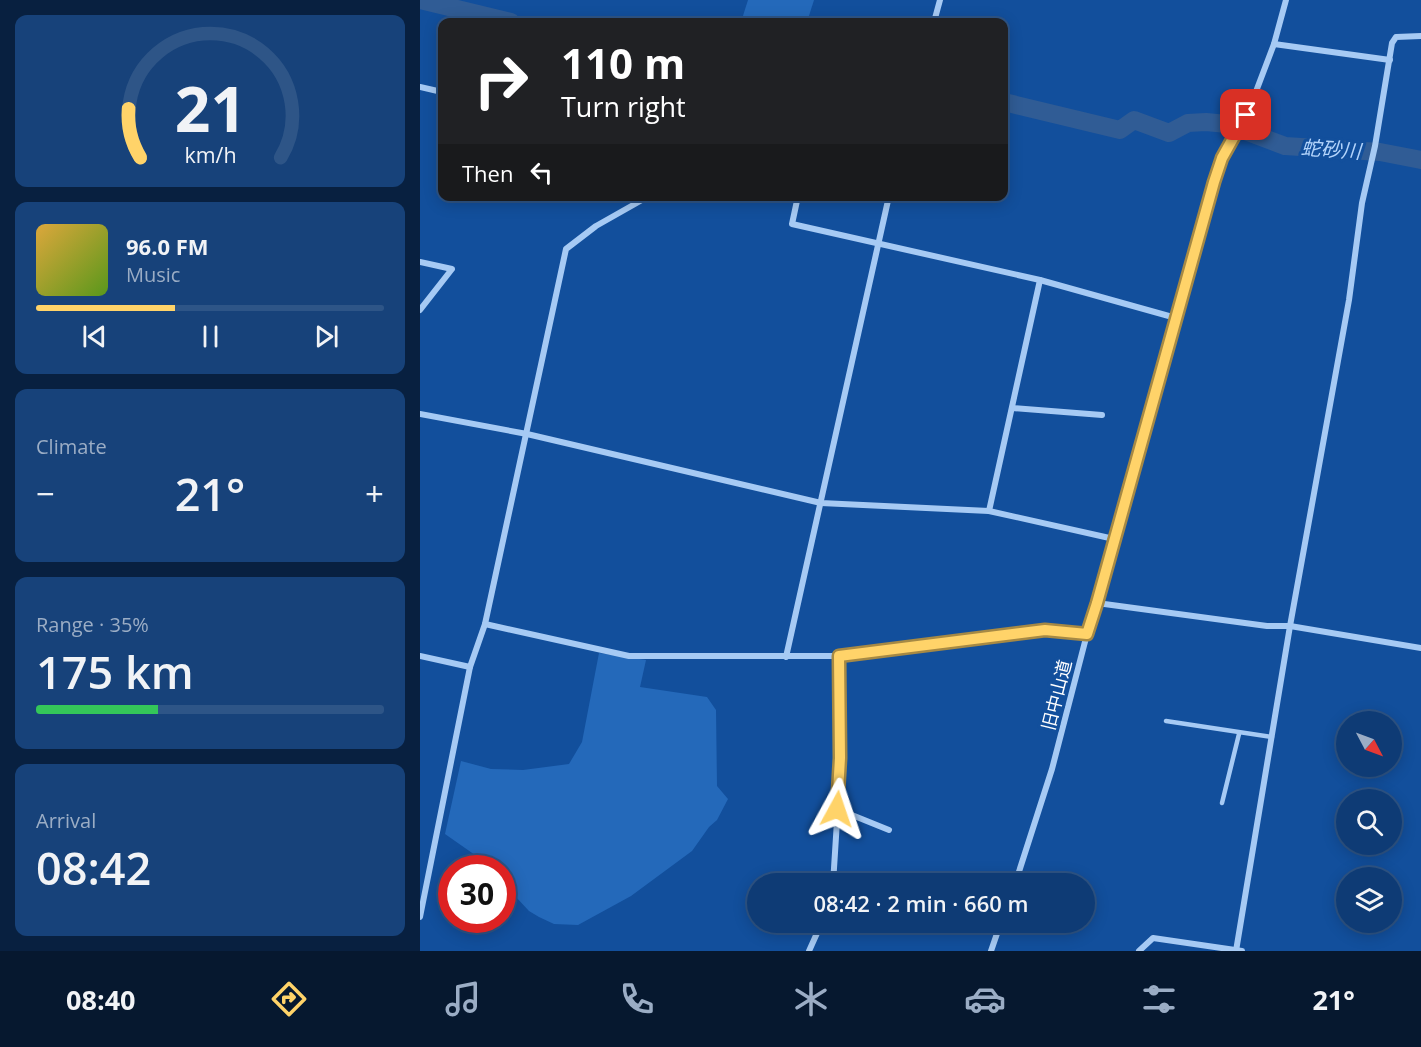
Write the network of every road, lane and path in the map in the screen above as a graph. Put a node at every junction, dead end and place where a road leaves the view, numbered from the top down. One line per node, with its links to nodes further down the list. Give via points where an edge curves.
1 (940, 0): 3 (street)
2 (1286, 0): 5 (street, 旧中山道)
3 (935, 18)
4 (1421, 36): 6 (street, via 1396,37)
5 (1274, 44): 6 (street); 16 (street, 旧中山道, via 1252,102 1222,158)
6 (1390, 60): 26 (street)
7 (420, 87): 8 (street)
8 (438, 91)
9 (638, 201): 20 (street, via 566,249)
10 (797, 201): 12 (street, via 792,224)
11 (888, 201): 12 (street)
12 (878, 244): 14 (street); 21 (street)
13 (420, 262): 15 (street, via 452,268)
14 (1040, 280): 16 (street); 17 (street)
15 (420, 310)
16 (1176, 318): 23 (street, 旧中山道)
17 (1012, 408): 19 (street); 22 (street)
18 (420, 414): 20 (street)
19 (1102, 415)
20 (527, 434): 21 (street); 25 (street)
21 (821, 503): 22 (street); 31 (street)
22 (989, 511): 23 (street)
23 (1114, 538): 24 (street, 旧中山道)
24 (1097, 603): 26 (street); 27 (street, 旧中山道)
25 (485, 624): 31 (street, via 628,656); 32 (street)
26 (1290, 626): 28 (street); 35 (street)
27 (1087, 634): 30 (street, via 1045,630); 40 (street, 旧中山道, via 1052,769)
28 (1421, 648)
29 (420, 656): 32 (street)
30 (839, 656): 31 (street); 37 (street)
31 (786, 657)
32 (470, 666): 41 (street)
33 (1166, 721): 34 (lane)
34 (1239, 734): 35 (lane); 36 (lane)
35 (1272, 737): 47 (street)
36 (1222, 803)
37 (837, 809): 38 (street); 39 (street)
38 (889, 830)
39 (834, 873)
40 (1019, 873)
41 (420, 917)
42 (817, 933): 44 (street)
43 (997, 933): 45 (street)
44 (809, 951)
45 (991, 951)
46 (1139, 951): 47 (street, via 1153,938)
47 (1238, 951)

